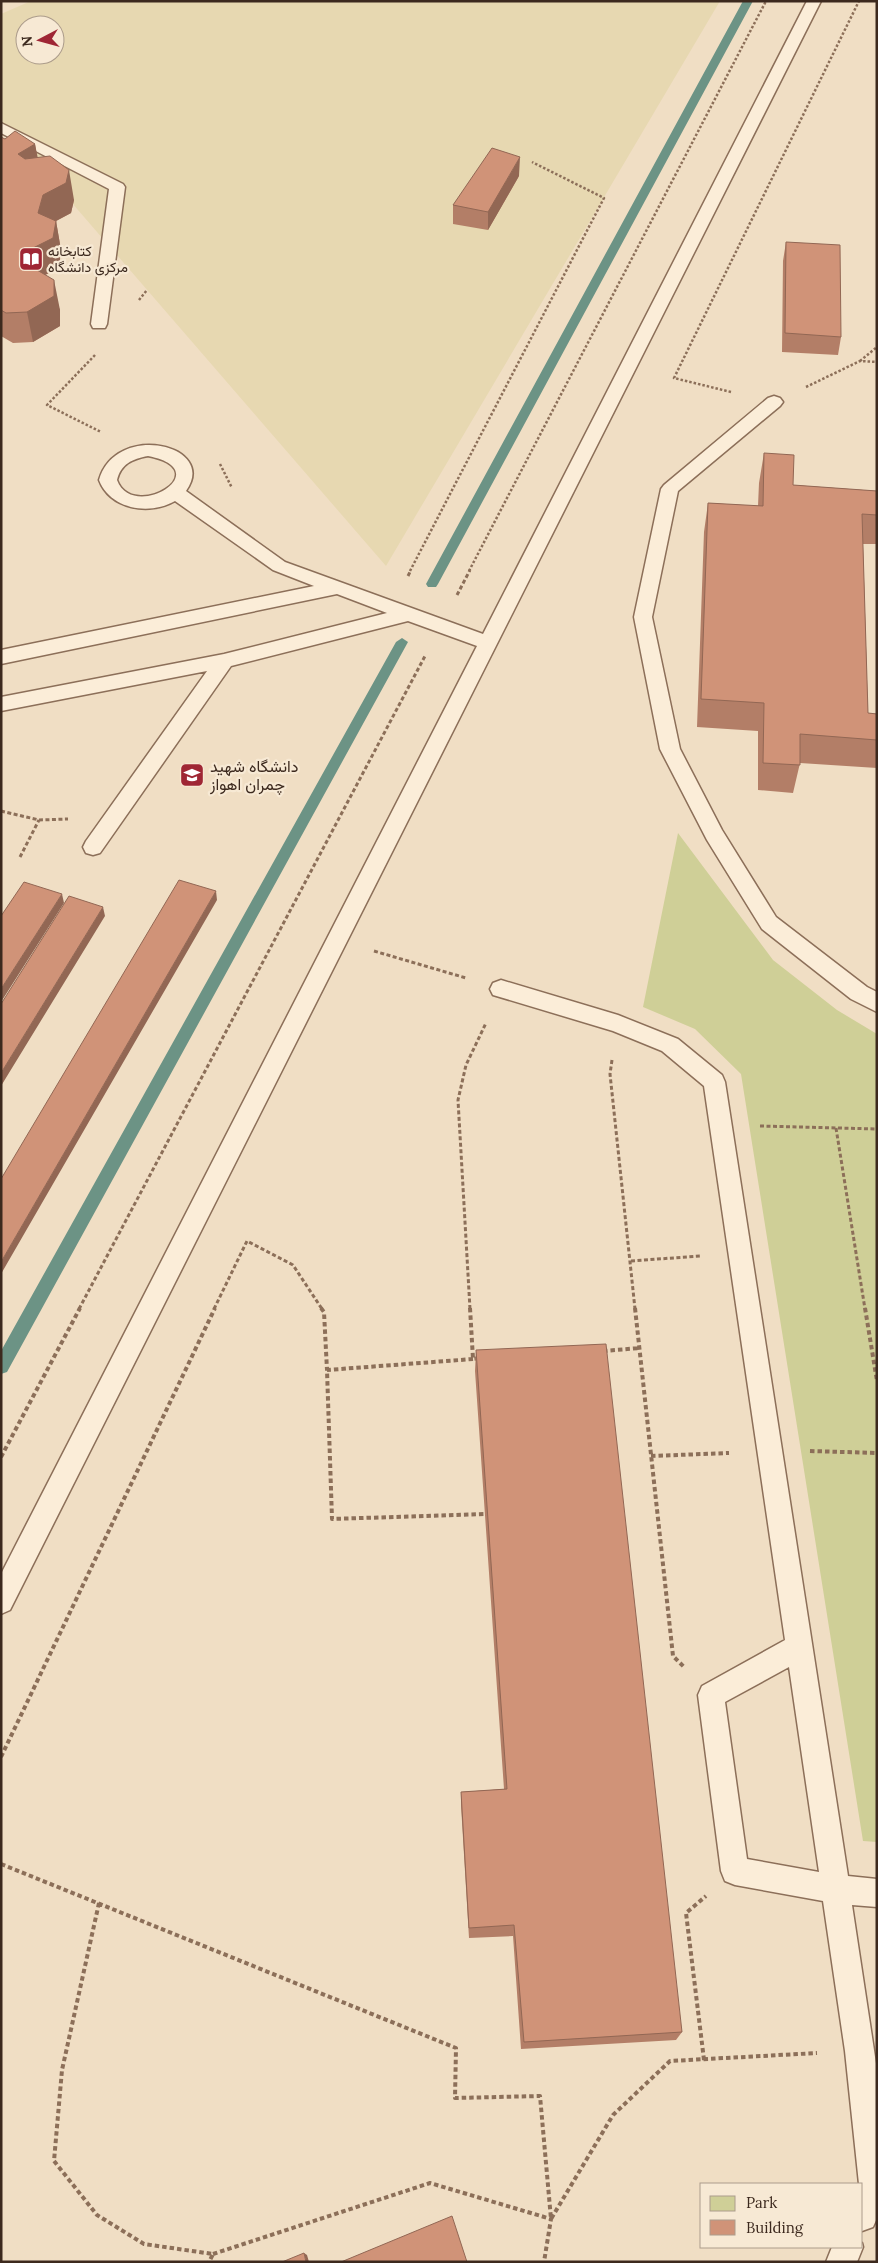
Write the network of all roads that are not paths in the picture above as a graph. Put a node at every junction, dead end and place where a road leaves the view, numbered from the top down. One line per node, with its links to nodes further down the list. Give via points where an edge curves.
1 (814, 1): 8 (lane)
2 (1, 127): 3 (lane, via 117,187)
3 (100, 324)
4 (774, 402): 14 (lane, via 670,490 643,617 670,749 714,834 769,923)
5 (176, 493): 6 (lane, via 279,566)
6 (336, 588): 7 (lane); 9 (lane)
7 (408, 614): 8 (lane); 10 (lane)
8 (488, 643): 15 (lane)
9 (1, 657)
10 (224, 661): 11 (lane); 12 (lane)
11 (1, 704)
12 (93, 848)
13 (501, 989): 16 (lane, via 618,1024 670,1045 714,1082)
14 (877, 1004)
15 (1, 1601)
16 (799, 1648): 17 (lane); 17 (lane, via 711,1695 734,1871)
17 (835, 1889): 18 (lane); 19 (lane, via 860,2051 875,2188)
18 (877, 1893)
19 (863, 2214)
20 (848, 2248): 21 (lane)
21 (841, 2262)

